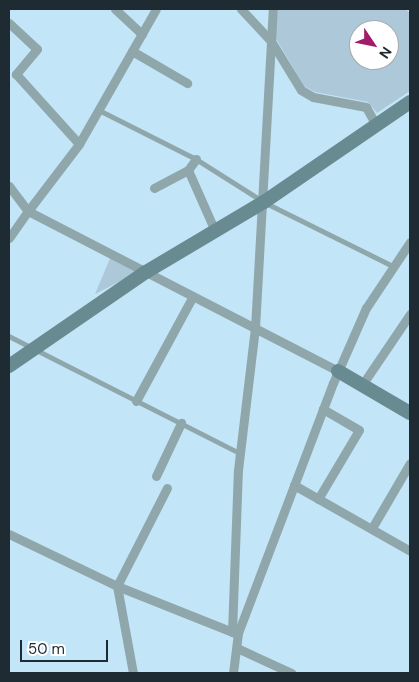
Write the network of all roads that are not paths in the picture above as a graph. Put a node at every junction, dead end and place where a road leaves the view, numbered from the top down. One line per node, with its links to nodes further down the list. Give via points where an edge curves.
1 (115, 9): 6 (street)
2 (156, 9): 6 (street)
3 (241, 9): 7 (street)
4 (273, 9): 7 (street)
5 (9, 23): 13 (street, via 37,50 16,74)
6 (142, 34): 8 (street)
7 (271, 41): 12 (street, via 300,90 313,97 366,107); 18 (street)
8 (132, 51): 9 (street); 11 (street)
9 (187, 84)
10 (410, 102): 12 (street)
11 (99, 110): 13 (street); 14 (lane)
12 (375, 123): 18 (street)
13 (79, 144): 19 (street)
14 (196, 159): 15 (street); 18 (lane)
15 (188, 170): 17 (street); 20 (street)
16 (9, 186): 19 (street)
17 (154, 188)
18 (264, 202): 20 (street); 23 (lane); 27 (street)
19 (28, 211): 21 (street); 24 (street)
20 (214, 231): 24 (street)
21 (9, 238)
22 (410, 242): 23 (street)
23 (393, 266): 31 (street, via 366,308)
24 (146, 272): 25 (street); 29 (street)
25 (193, 296): 27 (street); 33 (street)
26 (410, 314): 32 (street)
27 (255, 328): 31 (street); 37 (street)
28 (9, 336): 29 (lane)
29 (33, 349): 30 (street); 33 (lane)
30 (9, 366)
31 (338, 371): 32 (street); 34 (street)
32 (362, 385): 35 (street)
33 (136, 401): 36 (lane)
34 (323, 409): 40 (street); 42 (street, via 359,430)
35 (410, 413)
36 (181, 423): 37 (lane); 39 (street)
37 (240, 453): 47 (street)
38 (410, 463): 43 (street)
39 (156, 476)
40 (294, 485): 42 (street); 47 (street)
41 (167, 488): 46 (street)
42 (318, 499): 43 (street)
43 (372, 528): 45 (street)
44 (9, 534): 46 (street)
45 (410, 551)
46 (117, 586): 47 (street); 49 (street)
47 (235, 632): 48 (street)
48 (237, 648): 50 (street); 51 (street)
49 (133, 673)
50 (233, 673)
51 (291, 673)

